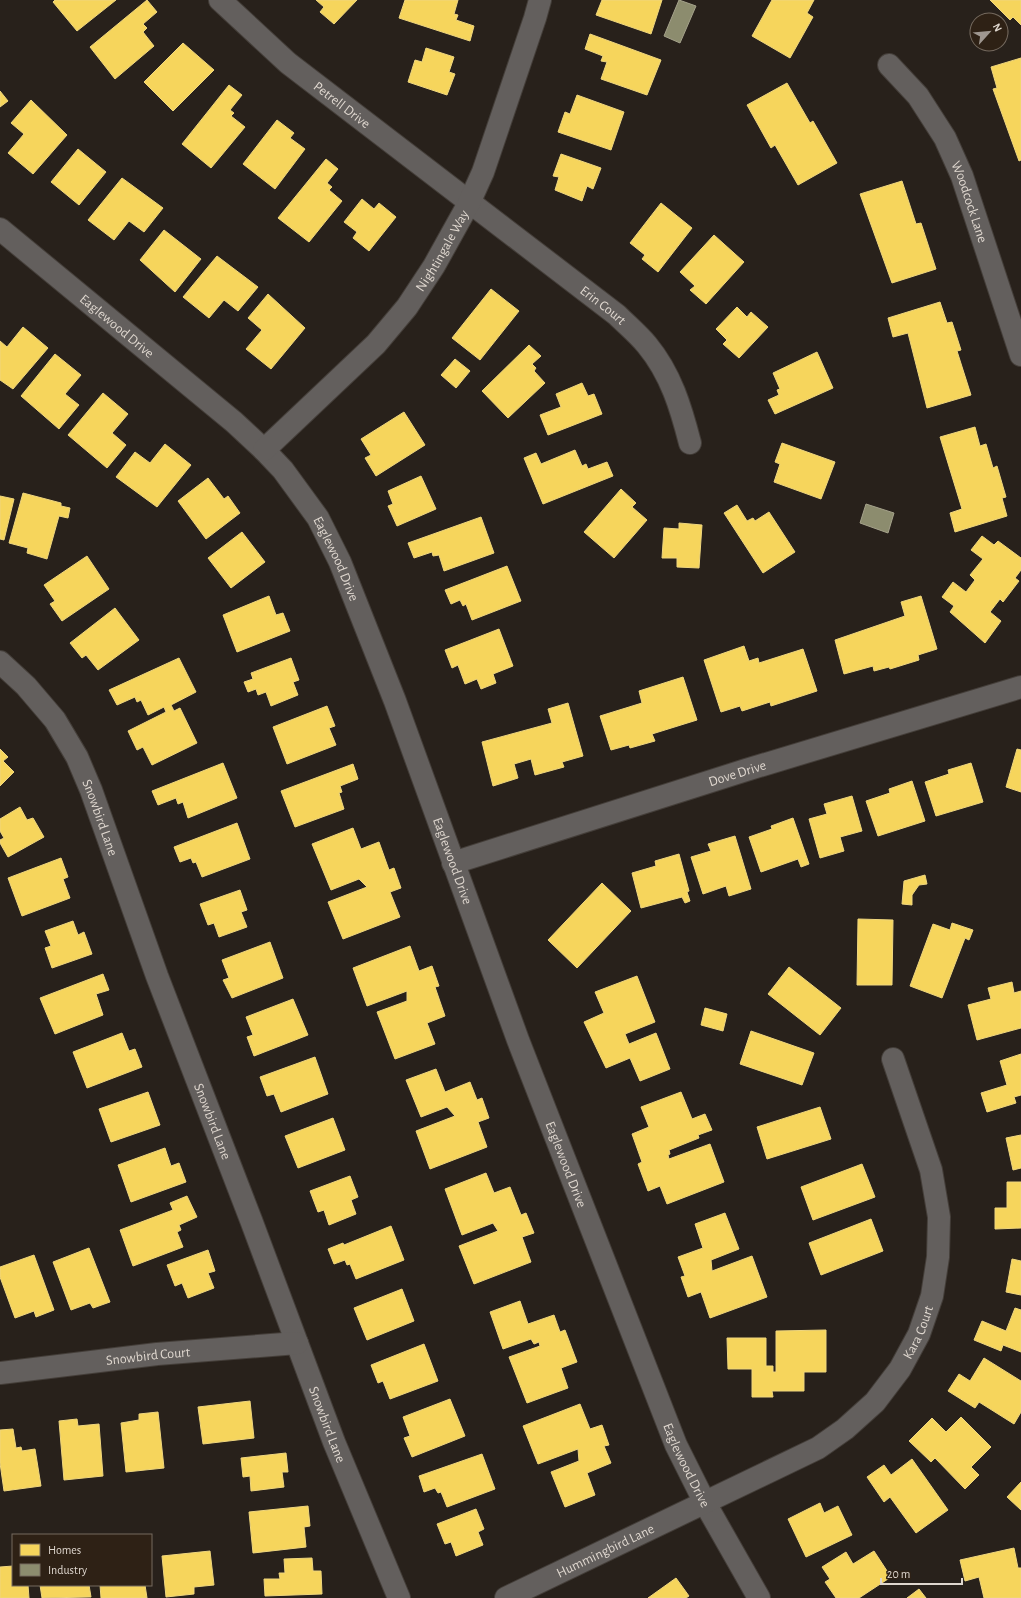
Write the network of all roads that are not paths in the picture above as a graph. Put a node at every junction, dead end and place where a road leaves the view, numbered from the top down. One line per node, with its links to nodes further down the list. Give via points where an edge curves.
1 (220, 0): 4 (street, Petrell Drive, via 288,63)
2 (540, 0): 4 (street, Nightingale Way, via 483,172)
3 (889, 65): 6 (street, Woodcock Lane, via 918,96 945,138 962,176)
4 (469, 203): 7 (street, Erin Court, via 616,315 647,345 673,388); 8 (street, Nightingale Way, via 434,266 407,307 376,344)
5 (0, 229): 8 (street, Eaglewood Drive, via 234,422)
6 (1021, 355)
7 (690, 443)
8 (264, 450): 11 (street, Eaglewood Drive, via 283,470 318,518 340,562 395,701)
9 (0, 662): 13 (street, Snowbird Lane, via 26,686 55,720 77,757 157,976)
10 (1021, 687): 11 (street, Dove Drive, via 746,770)
11 (453, 863): 15 (street, Eaglewood Drive, via 518,1040 667,1423)
12 (893, 1059): 15 (street, Kara Court, via 931,1170 939,1217 938,1257 932,1296 919,1334 900,1369 875,1402 845,1429 818,1448)
13 (297, 1343): 14 (street, Snowbird Court, via 158,1354); 16 (street, Snowbird Lane, via 334,1442)
14 (0, 1373)
15 (704, 1503): 17 (street, Hummingbird Lane); 18 (street, Eaglewood Drive)
16 (399, 1598)
17 (506, 1598)
18 (759, 1598)

